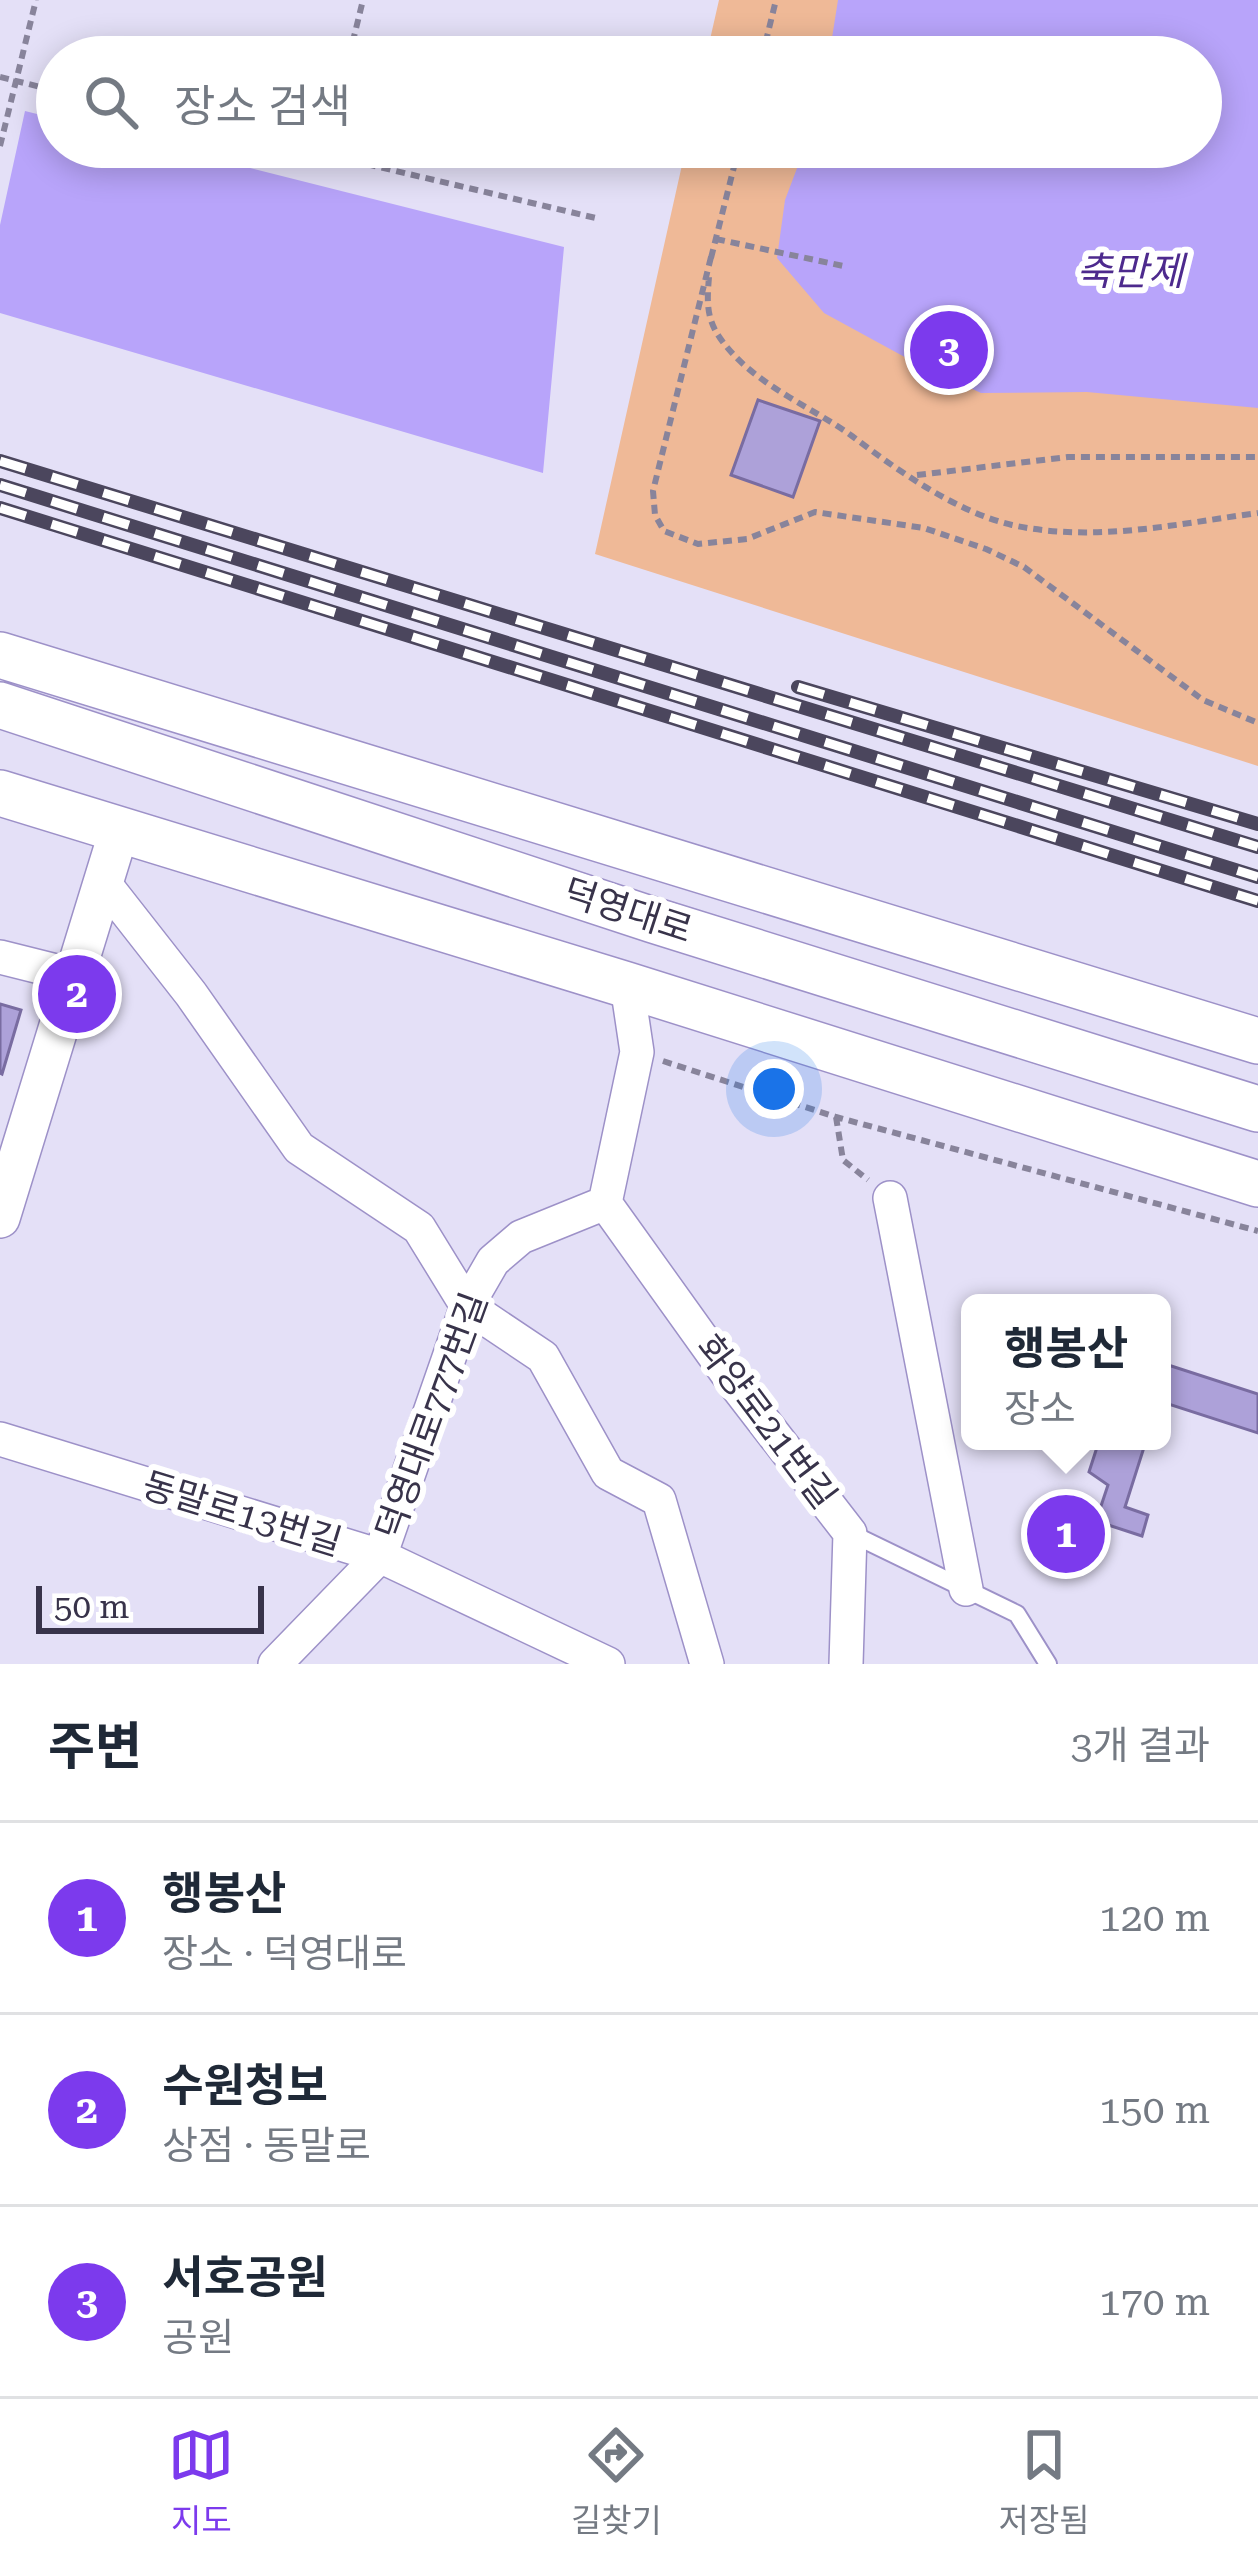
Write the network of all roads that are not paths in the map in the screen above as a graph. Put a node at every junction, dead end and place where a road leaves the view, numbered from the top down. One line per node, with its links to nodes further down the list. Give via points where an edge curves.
1 (0, 656): 9 (main road, 덕영대로)
2 (0, 705): 10 (main road, 덕영대로)
3 (0, 793): 4 (main road, 덕영대로)
4 (119, 831): 5 (street); 8 (main road, 덕영대로)
5 (104, 883): 7 (street); 15 (street, via 299,1148 418,1228)
6 (0, 957): 7 (street)
7 (76, 976): 14 (street)
8 (627, 985): 11 (main road, 덕영대로); 13 (street, via 637,1052)
9 (1258, 1041)
10 (1258, 1109)
11 (1258, 1184)
12 (890, 1198): 19 (street)
13 (605, 1203): 15 (street, 덕영대로777번길, via 520,1237 493,1261); 17 (street, 화양로21번길)
14 (0, 1218)
15 (467, 1306): 18 (street, 덕영대로777번길); 22 (street, via 543,1357 608,1473 658,1500)
16 (0, 1439): 18 (street, 동말로13번길)
17 (850, 1533): 19 (lane); 23 (street, 화양로21번길)
18 (380, 1556): 20 (street, 덕영대로777번길); 21 (street, 동말로13번길)
19 (966, 1589): 24 (lane, via 1017,1614)
20 (275, 1664)
21 (608, 1664)
22 (706, 1664)
23 (846, 1664)
24 (1048, 1664)

